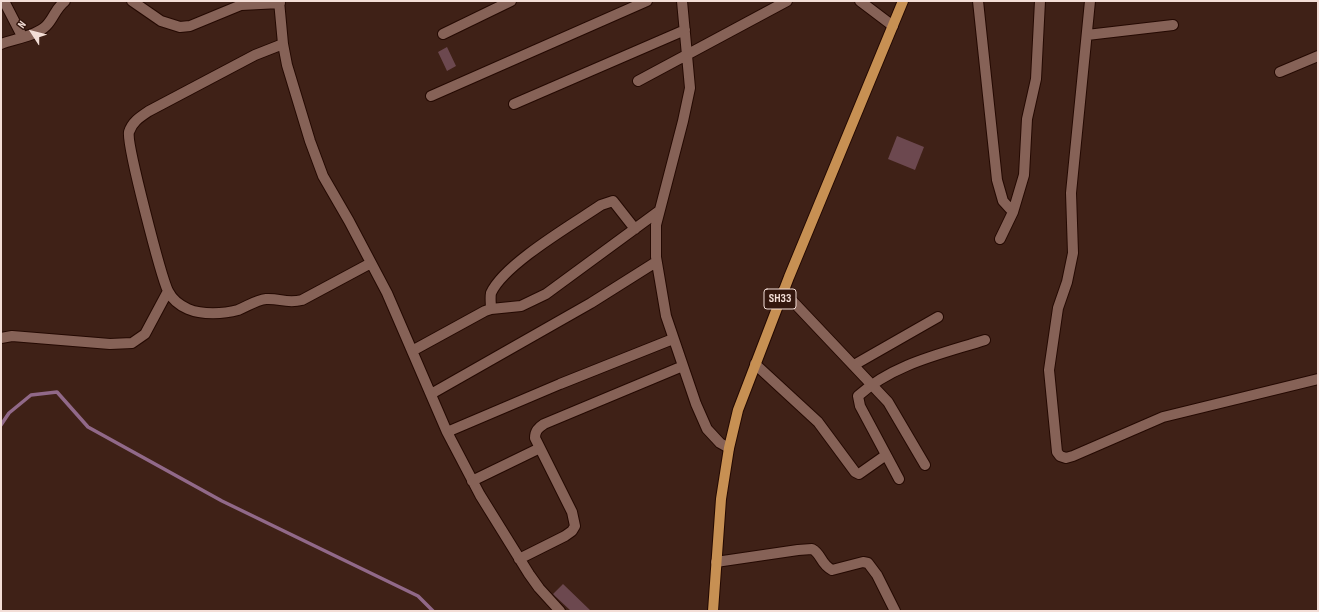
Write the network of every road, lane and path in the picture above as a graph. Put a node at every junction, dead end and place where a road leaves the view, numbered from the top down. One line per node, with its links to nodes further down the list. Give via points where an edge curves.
1 (4, 1): 20 (street)
2 (65, 1): 20 (street, via 45,26)
3 (132, 1): 13 (street, via 161,20 180,27 190,26 241,5)
4 (511, 1): 18 (street)
5 (647, 1): 14 (street)
6 (682, 1): 17 (street)
7 (787, 1): 23 (street)
8 (860, 1): 16 (street)
9 (903, 1): 16 (main road, SH33)
10 (978, 1): 30 (street, via 997,180 1003,201)
11 (1040, 1): 30 (street, via 1036,79 1027,118 1025,170)
12 (1090, 1): 19 (street)
13 (279, 2): 22 (street)
14 (624, 5): 27 (street)
15 (1173, 25): 19 (street)
16 (893, 26): 35 (main road, SH33)
17 (685, 30): 23 (street); 28 (street)
18 (443, 34)
19 (1087, 34): 46 (street, via 1071,192 1073,253 1058,308 1049,370 1057,452 1066,458 1163,417)
20 (22, 36): 21 (street)
21 (1, 44)
22 (283, 44): 34 (street, via 298,103 323,176); 36 (street, via 255,55 149,111 132,125 128,134)
23 (688, 54): 26 (street); 29 (street, via 690,77 687,107)
24 (1318, 56): 25 (street)
25 (1280, 72)
26 (638, 80)
27 (431, 96)
28 (514, 104)
29 (659, 211): 31 (street); 33 (street, via 655,239)
30 (1014, 212): 32 (street)
31 (635, 228): 37 (street, via 546,294 521,306); 37 (street, via 613,201 600,205 508,271 490,295)
32 (1000, 239)
33 (656, 262): 40 (street, via 663,304); 48 (street, via 591,303)
34 (371, 263): 36 (street, via 302,300 291,303 258,300 238,310 215,313 188,309 173,299); 42 (street)
35 (783, 291): 43 (main road, SH33); 45 (street)
36 (168, 292): 39 (street, via 145,334 132,343 110,344 12,336)
37 (492, 308): 42 (street)
38 (938, 317): 45 (street)
39 (1, 338)
40 (673, 339): 44 (street); 49 (street)
41 (985, 340): 47 (street, via 919,361)
42 (412, 351): 48 (street)
43 (755, 364): 51 (main road, SH33, via 738,410); 52 (street, via 818,422 855,472 859,474)
44 (683, 366): 50 (street, via 544,424 535,433); 51 (street, via 707,429 714,438)
45 (854, 366): 47 (street)
46 (1318, 379)
47 (871, 384): 52 (street, via 858,396 857,401); 53 (street, via 888,402)
48 (431, 394): 49 (street)
49 (447, 432): 55 (street)
50 (540, 448): 55 (street); 56 (street, via 572,512 575,526 565,536)
51 (729, 448): 57 (main road, SH33, via 721,499)
52 (886, 455): 54 (street)
53 (925, 465)
54 (899, 479)
55 (472, 481): 56 (street)
56 (519, 559): 58 (street, via 539,588)
57 (716, 562): 59 (main road, SH33); 60 (street, via 812,549 825,567 832,570 868,563)
58 (560, 611)
59 (713, 611)
60 (895, 611)

